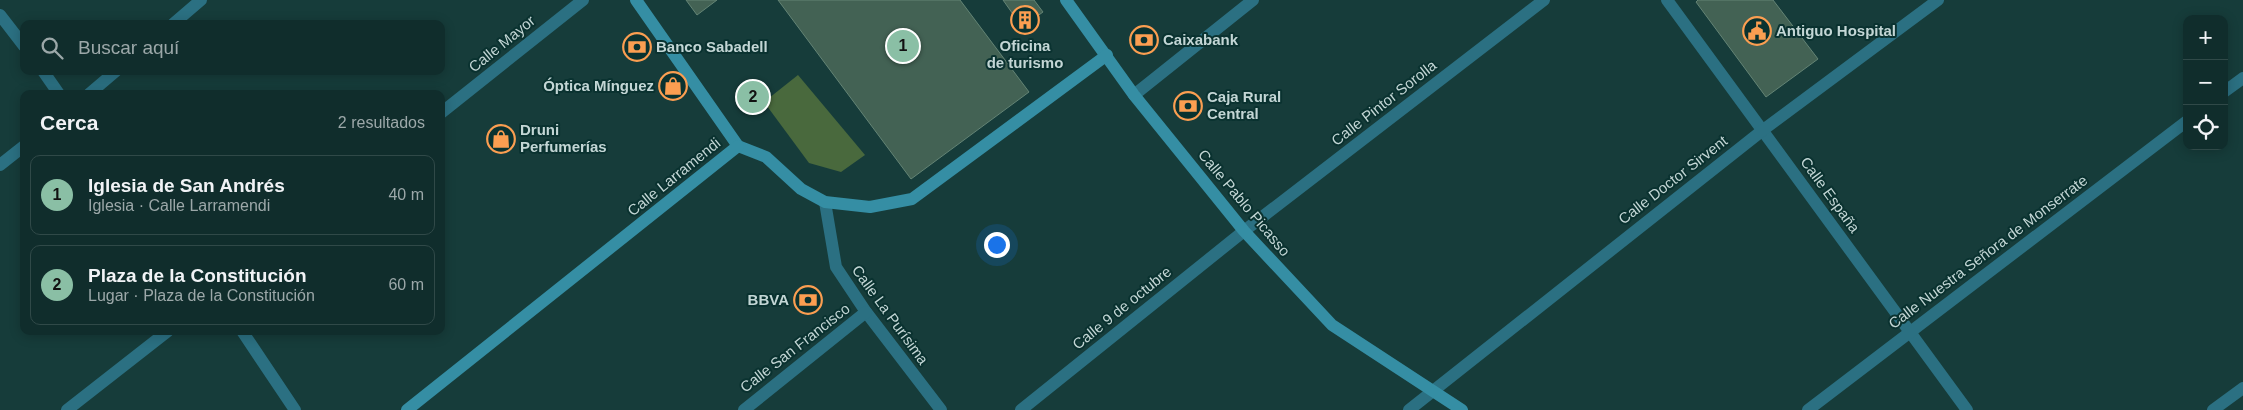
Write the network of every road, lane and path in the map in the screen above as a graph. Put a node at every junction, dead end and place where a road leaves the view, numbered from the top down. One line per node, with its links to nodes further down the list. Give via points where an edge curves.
1 (201, 0): 10 (street)
2 (583, 0): 20 (street, Calle Mayor)
3 (636, 0): 23 (main road)
4 (1066, 0): 12 (main road, Calle Pablo Picasso)
5 (1253, 0): 19 (street)
6 (1544, 0): 27 (street, Calle Pintor Sorolla)
7 (1667, 0): 22 (street, Calle España)
8 (1938, 0): 22 (street, Calle Doctor Sirvent)
9 (0, 15): 11 (street)
10 (178, 20)
11 (20, 41)
12 (1107, 55): 19 (main road, Calle Pablo Picasso); 26 (main road, Calle Larramendi, via 912,199 870,206)
13 (45, 75): 17 (street)
14 (111, 75): 18 (street)
15 (2243, 78): 16 (street)
16 (2228, 89)
17 (57, 90)
18 (94, 90)
19 (1134, 95): 27 (main road, Calle Pablo Picasso)
20 (445, 111)
21 (2183, 124): 29 (street, Calle Nuestra Señora de Monserrate)
22 (1762, 130): 29 (street, Calle España); 33 (street, Calle Doctor Sirvent)
23 (738, 146): 26 (main road, Calle Larramendi, via 766,157 801,189); 36 (main road, Calle Larramendi)
24 (20, 149): 25 (street)
25 (0, 165)
26 (825, 202): 28 (street, Calle La Purísima, via 836,267)
27 (1244, 232): 33 (main road, Calle Pablo Picasso, via 1332,325); 39 (street, Calle 9 de octubre)
28 (866, 312): 37 (street, Calle San Francisco); 38 (street, Calle La Purísima)
29 (1910, 332): 42 (street, Calle Nuestra Señora de Monserrate); 43 (street, Calle España)
30 (163, 335): 34 (street)
31 (245, 335): 35 (street)
32 (2243, 388): 44 (street)
33 (1432, 391): 40 (street, Calle Doctor Sirvent); 41 (main road, Calle Pablo Picasso)
34 (67, 410)
35 (295, 410)
36 (407, 410)
37 (744, 410)
38 (941, 410)
39 (1021, 410)
40 (1409, 410)
41 (1462, 410)
42 (1808, 410)
43 (1967, 410)
44 (2213, 410)

